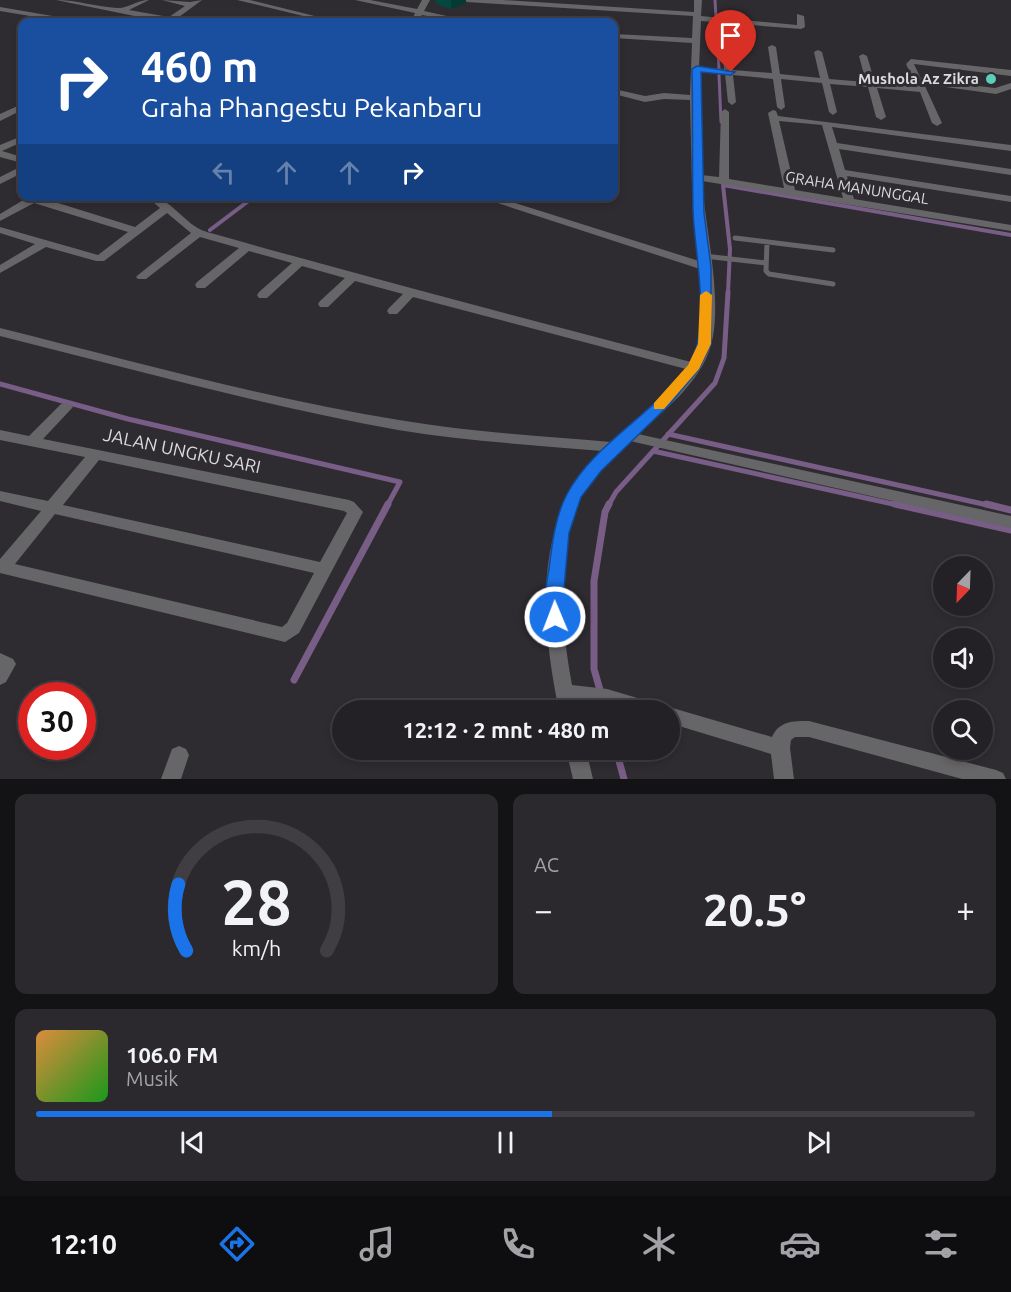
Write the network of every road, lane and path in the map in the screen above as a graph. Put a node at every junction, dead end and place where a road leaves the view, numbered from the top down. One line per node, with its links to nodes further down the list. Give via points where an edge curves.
1 (60, 0): 11 (street)
2 (96, 0): 11 (street)
3 (145, 0): 13 (street)
4 (166, 0): 10 (street)
5 (241, 0): 21 (street)
6 (359, 0): 15 (street)
7 (426, 0): 15 (street)
8 (467, 0): 16 (street)
9 (698, 0): 16 (street)
10 (196, 2): 20 (street)
11 (86, 4): 13 (street)
12 (0, 9): 18 (street)
13 (121, 10): 19 (street)
14 (758, 11): 24 (street)
15 (419, 13): 22 (street); 23 (street)
16 (697, 16): 24 (street); 26 (street)
17 (800, 16): 24 (street, via 801,27)
18 (53, 18)
19 (160, 18)
20 (173, 18)
21 (318, 18)
22 (416, 18)
23 (448, 18)
24 (756, 24)
25 (618, 36): 26 (street)
26 (696, 41): 31 (street)
27 (726, 43): 32 (street)
28 (772, 47): 34 (street)
29 (818, 52): 35 (street)
30 (863, 56): 37 (street)
31 (697, 69): 32 (street); 41 (street)
32 (729, 72): 34 (street); 42 (street)
33 (1011, 73): 36 (street, via 912,61)
34 (777, 76): 35 (street); 43 (street)
35 (825, 81): 37 (street); 46 (street)
36 (918, 81): 38 (street, via 996,91); 39 (street)
37 (873, 86): 39 (street); 47 (street)
38 (1011, 86)
39 (923, 90): 50 (street)
40 (618, 93): 41 (street, via 645,99)
41 (697, 98): 60 (street)
42 (732, 102)
43 (781, 107)
44 (18, 109): 48 (street)
45 (725, 112): 62 (street)
46 (833, 112)
47 (881, 117)
48 (0, 118)
49 (826, 123): 52 (street); 53 (street); 63 (street, via 773,115)
50 (937, 123)
51 (18, 141): 54 (street)
52 (833, 145): 58 (street); 59 (street)
53 (1011, 148)
54 (0, 149)
55 (0, 154): 56 (street)
56 (18, 159)
57 (18, 172): 61 (street)
58 (842, 172): 64 (street); 69 (street)
59 (1011, 172)
60 (699, 177): 62 (street, GRAHA MANUNGGAL); 82 (street)
61 (0, 181)
62 (724, 181): 63 (street, GRAHA MANUNGGAL)
63 (790, 192): 69 (street, GRAHA MANUNGGAL)
64 (1011, 200)
65 (30, 201): 71 (street)
66 (44, 201): 74 (street)
67 (158, 201): 70 (street)
68 (499, 201): 82 (street)
69 (850, 202): 72 (street, GRAHA MANUNGGAL)
70 (167, 208): 74 (street); 75 (street)
71 (0, 218)
72 (1011, 228)
73 (0, 230): 78 (street)
74 (136, 231): 81 (street)
75 (198, 233): 79 (street); 87 (street)
76 (735, 238): 77 (lane)
77 (766, 242): 80 (lane); 84 (lane)
78 (44, 243): 81 (street); 86 (street)
79 (247, 247): 83 (street); 90 (street)
80 (833, 250)
81 (100, 259): 85 (street)
82 (706, 260): 84 (lane); 96 (street, via 705,344)
83 (301, 261): 88 (street); 92 (street)
84 (766, 263): 89 (lane, via 766,271 775,276)
85 (86, 269)
86 (0, 270)
87 (142, 277)
88 (353, 277): 91 (street); 93 (street)
89 (833, 284)
90 (201, 285)
91 (411, 292): 94 (street); 96 (street)
92 (263, 295)
93 (324, 304)
94 (393, 311)
95 (0, 332): 101 (street, via 247,394 399,425)
96 (694, 367): 99 (street)
97 (66, 407): 100 (street)
98 (0, 435): 100 (street, JALAN UNGKU SARI)
99 (631, 437): 101 (street); 105 (street)
100 (33, 441): 102 (street, JALAN UNGKU SARI)
101 (615, 447): 110 (street, via 574,496 561,533 553,597)
102 (96, 453): 104 (street); 107 (street, JALAN UNGKU SARI, via 355,509)
103 (0, 496): 104 (street)
104 (53, 506): 106 (street); 107 (street)
105 (1011, 522)
106 (1, 567): 107 (street, via 279,636 293,628)
107 (325, 569)
108 (0, 660): 109 (street, via 7,664)
109 (0, 677)
110 (570, 692): 111 (street); 112 (street)
111 (569, 700)
112 (617, 700)
113 (680, 718): 114 (street)
114 (780, 748): 119 (street); 120 (street, via 782,736 790,729 809,729)
115 (179, 755): 117 (street)
116 (578, 760): 118 (street)
117 (171, 779)
118 (583, 779)
119 (784, 779)
120 (996, 779)

